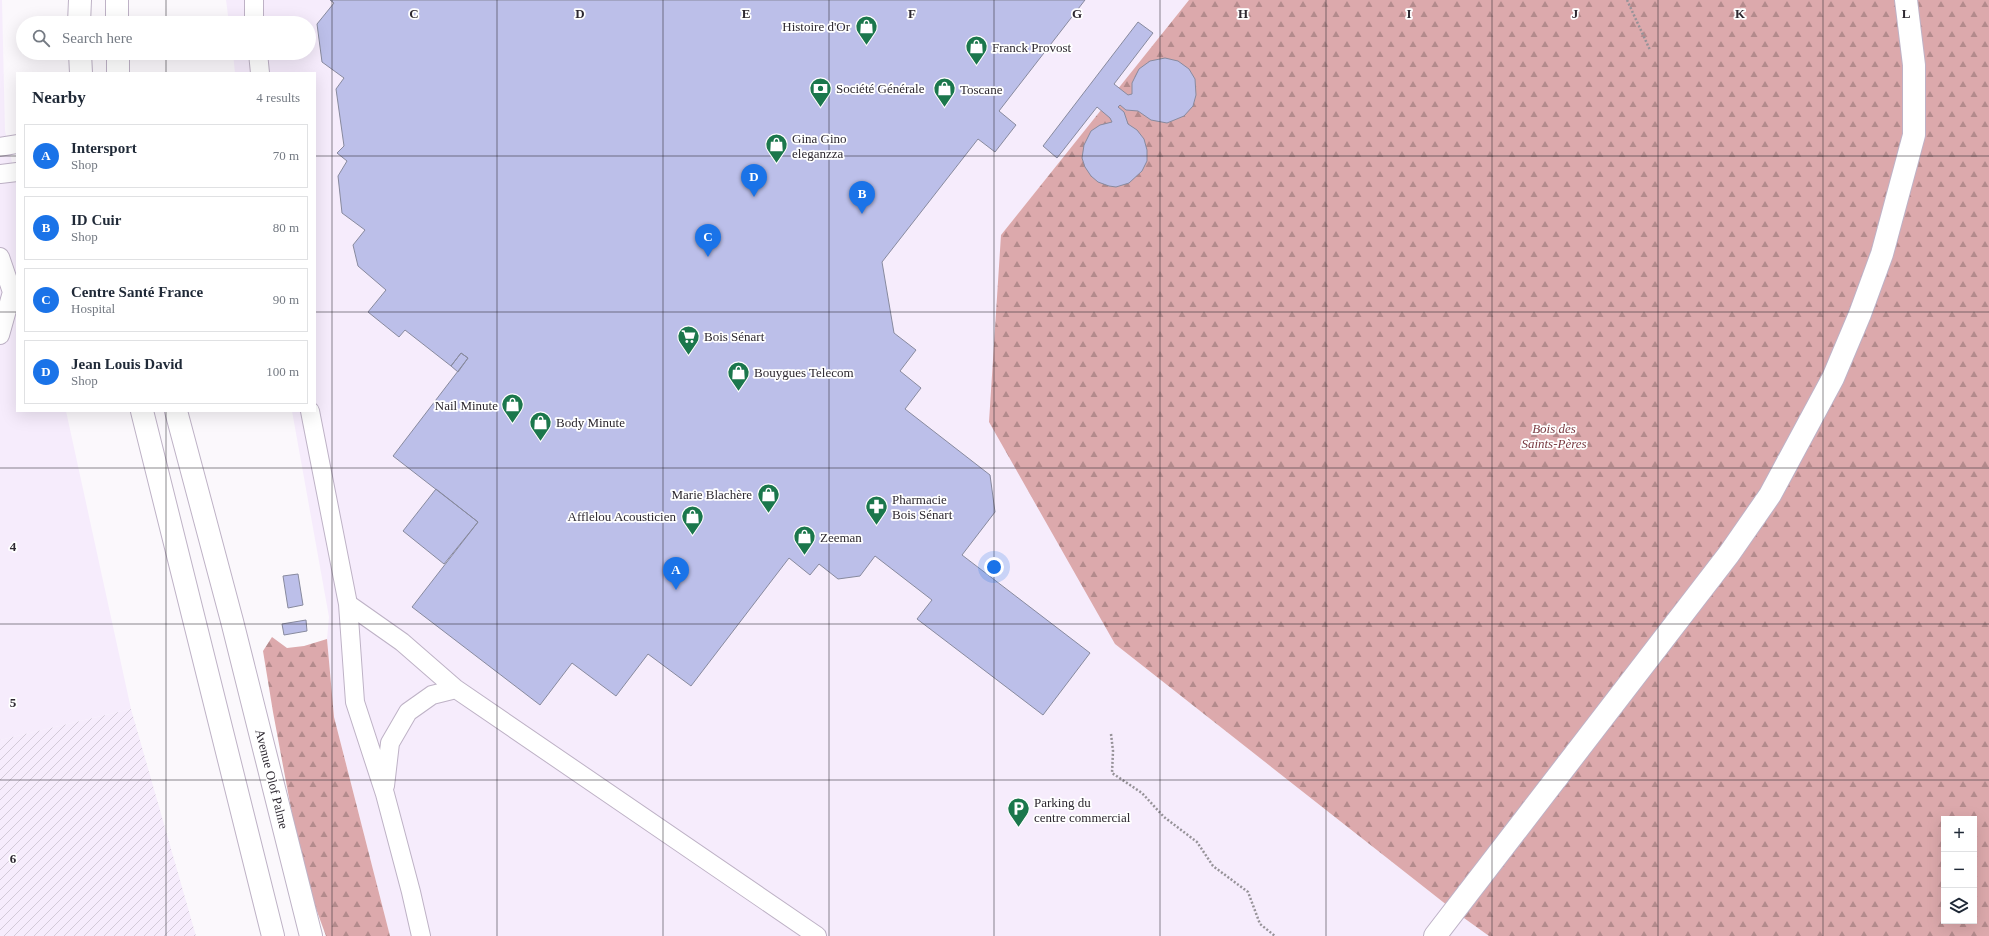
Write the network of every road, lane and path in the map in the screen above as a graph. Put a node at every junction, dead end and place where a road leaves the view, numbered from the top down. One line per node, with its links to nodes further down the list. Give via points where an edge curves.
1 (80, 0): 6 (main road)
2 (117, 0): 7 (main road)
3 (254, 0): 8 (lane)
4 (1627, 0): 9 (path)
5 (1906, 0): 34 (main road, via 1914,65 1914,135 1882,254 1833,378 1770,495 1729,554)
6 (79, 16)
7 (117, 16)
8 (254, 16)
9 (1650, 50)
10 (80, 60): 13 (main road)
11 (118, 60): 14 (main road)
12 (259, 60): 15 (lane)
13 (81, 72)
14 (118, 72)
15 (260, 72)
16 (16, 144): 17 (lane)
17 (0, 147)
18 (16, 172): 19 (lane)
19 (0, 174)
20 (0, 257): 21 (lane, via 12,292)
21 (0, 335)
22 (142, 412): 29 (main road)
23 (176, 412): 30 (main road, Avenue Olof Palme)
24 (310, 412): 25 (lane)
25 (348, 604): 26 (lane, via 402,642); 28 (lane, via 355,702)
26 (456, 689): 28 (lane, via 432,695 408,712 390,743); 32 (lane)
27 (1111, 734): 33 (path, via 1112,773 1142,793 1164,817 1197,842 1213,866 1248,892 1260,924)
28 (384, 794): 31 (lane, via 412,892)
29 (273, 936)
30 (311, 936)
31 (421, 936)
32 (817, 936)
33 (1275, 936)
34 (1435, 936)

